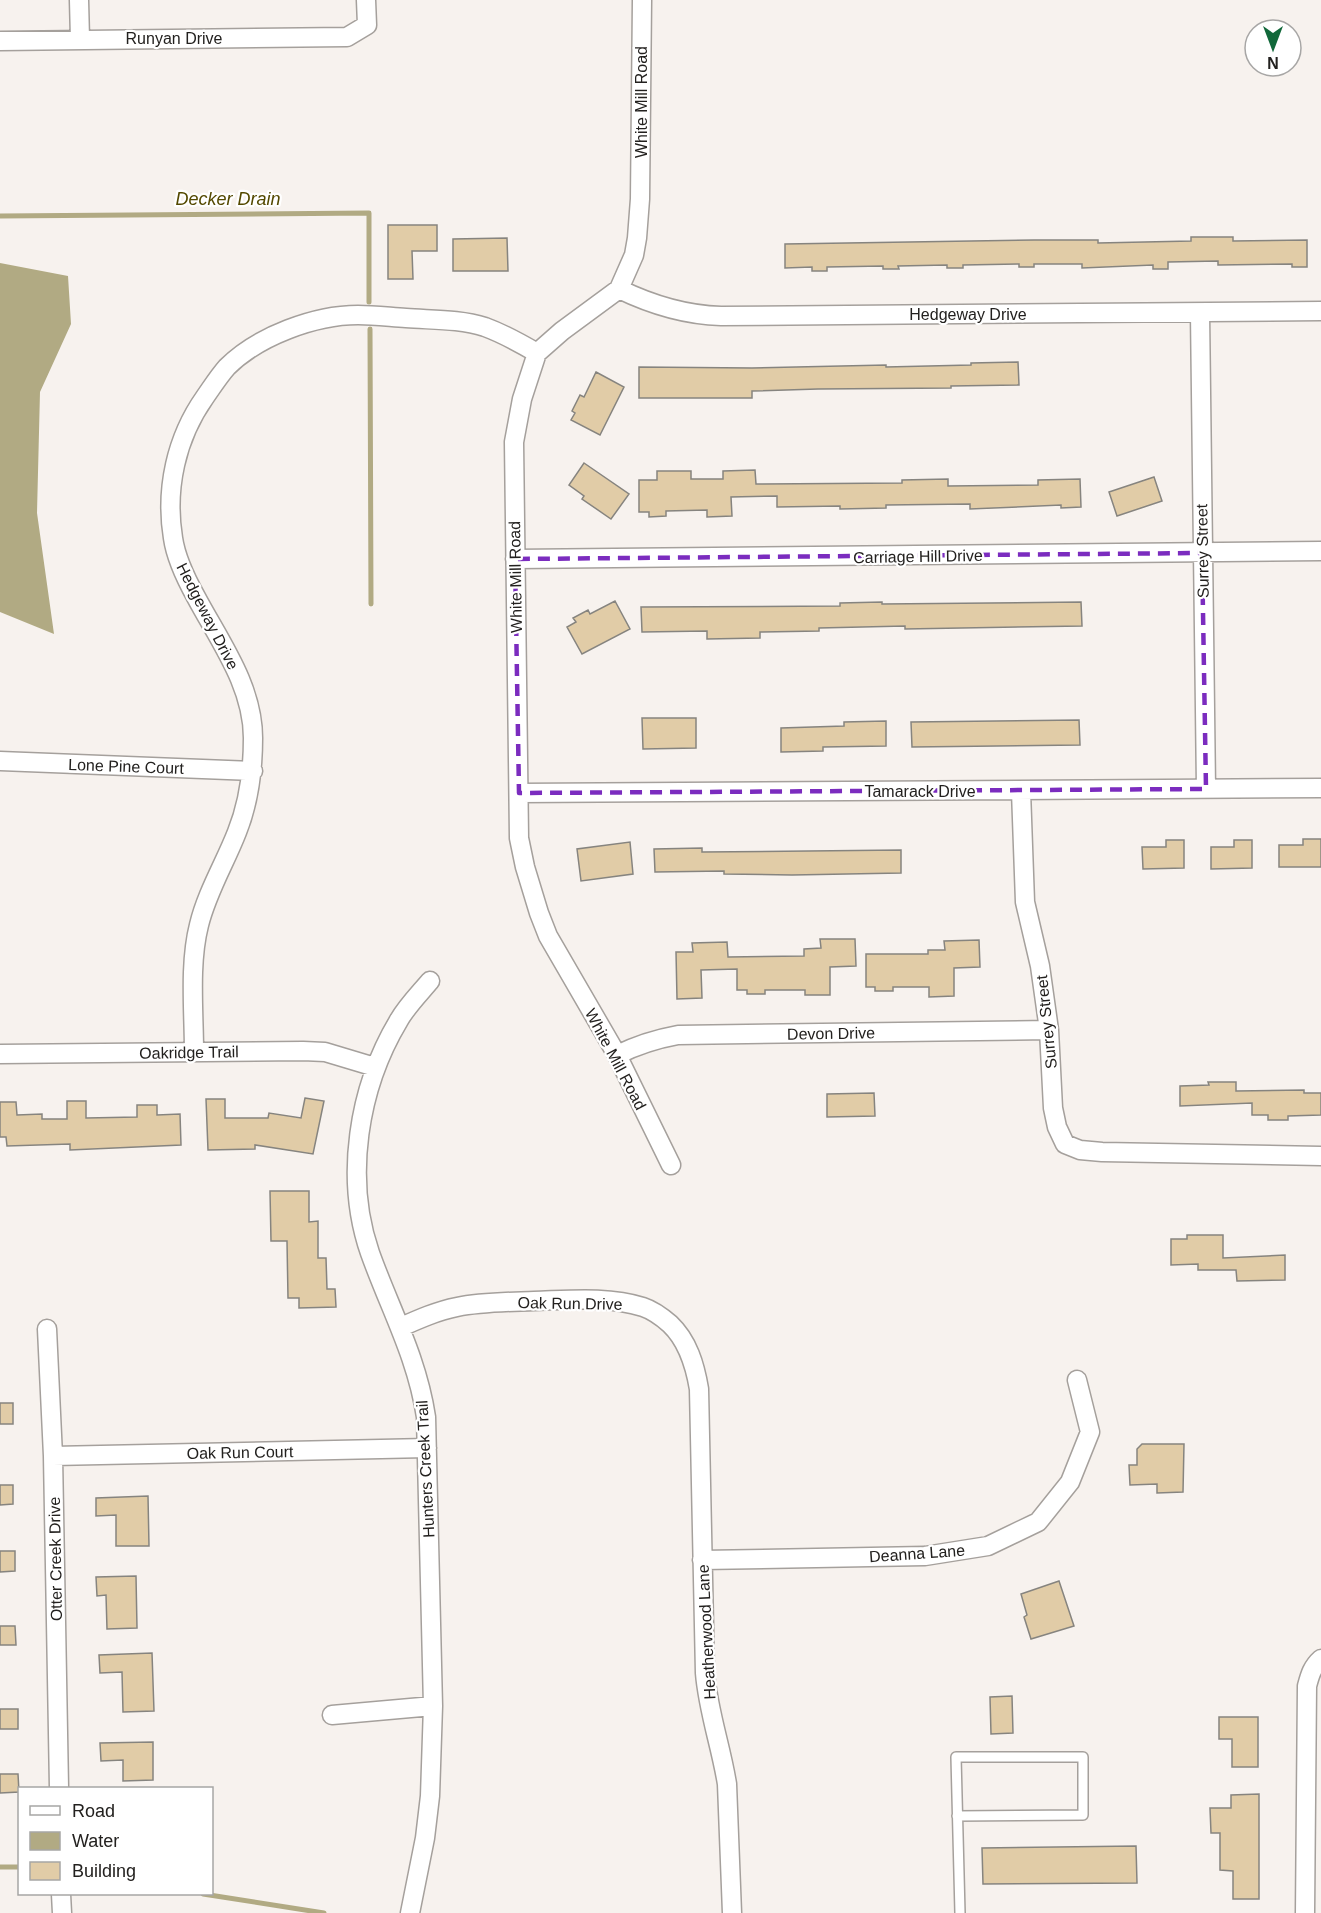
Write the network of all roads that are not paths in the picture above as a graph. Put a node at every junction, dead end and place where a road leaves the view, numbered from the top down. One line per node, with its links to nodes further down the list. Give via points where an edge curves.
1 (79, 0): 4 (street)
2 (366, 0): 4 (street, Runyan Drive, via 367,25 347,37)
3 (642, 0): 6 (street, White Mill Road, via 638,238)
4 (80, 39): 5 (street, Runyan Drive)
5 (0, 40)
6 (619, 289): 8 (street, Hedgeway Drive, via 666,309 704,315); 9 (street, White Mill Road)
7 (1321, 311): 8 (street, Hedgeway Drive)
8 (1200, 313): 11 (street, Surrey Street)
9 (537, 353): 12 (street, White Mill Road, via 522,399 514,442); 14 (street, Hedgeway Drive, via 509,337 471,324 357,315 335,317 282,332 247,351 227,367 195,411 176,460 173,540 186,579 248,697)
10 (1321, 551): 11 (street, Carriage Hill Drive)
11 (1202, 553): 12 (street, Carriage Hill Drive); 16 (street, Surrey Street)
12 (515, 559): 18 (street, White Mill Road)
13 (0, 761): 14 (street, Lone Pine Court)
14 (253, 771): 21 (street, Hedgeway Drive, via 245,809 209,894 198,931)
15 (1321, 788): 16 (street, Tamarack Drive)
16 (1206, 789): 17 (street, Tamarack Drive)
17 (1021, 791): 18 (street, Tamarack Drive); 20 (street, Surrey Street, via 1025,902)
18 (519, 792): 23 (street, White Mill Road, via 519,838 538,914)
19 (430, 981): 24 (street, Hunters Creek Trail, via 399,1019)
20 (1049, 1030): 23 (street, Devon Drive, via 678,1035 641,1043); 25 (street, Surrey Street, via 1053,1108 1065,1144 1102,1152)
21 (194, 1052): 22 (street, Oakridge Trail); 24 (street, Oakridge Trail, via 314,1051)
22 (0, 1054)
23 (617, 1055): 26 (street, White Mill Road)
24 (375, 1067): 27 (street, Hunters Creek Trail, via 358,1148 359,1198 369,1252)
25 (1321, 1156)
26 (671, 1166)
27 (401, 1327): 30 (street, Oak Run Drive, via 431,1314 480,1303 600,1300 642,1307 671,1324 684,1341 699,1389); 31 (street, Hunters Creek Trail, via 423,1396)
28 (47, 1329): 32 (street, Otter Creek Drive)
29 (1077, 1380): 33 (street, Deanna Lane, via 1090,1432 1070,1482 1038,1522 1028,1527 988,1546 925,1556)
30 (699, 1421): 33 (street, Heatherwood Lane)
31 (427, 1448): 32 (street, Oak Run Court); 35 (street, Hunters Creek Trail)
32 (53, 1456): 37 (street, Otter Creek Drive)
33 (702, 1560): 43 (street, Heatherwood Lane, via 707,1697 724,1765)
34 (1318, 1662): 40 (street, via 1307,1686)
35 (433, 1706): 36 (street); 42 (street, Hunters Creek Trail, via 430,1796)
36 (332, 1715)
37 (59, 1787)
38 (957, 1816): 38 (lane, via 956,1758 1083,1757 1083,1815); 44 (lane)
39 (62, 1895): 41 (street)
40 (1311, 1902)
41 (62, 1913)
42 (410, 1913)
43 (732, 1913)
44 (960, 1913)

